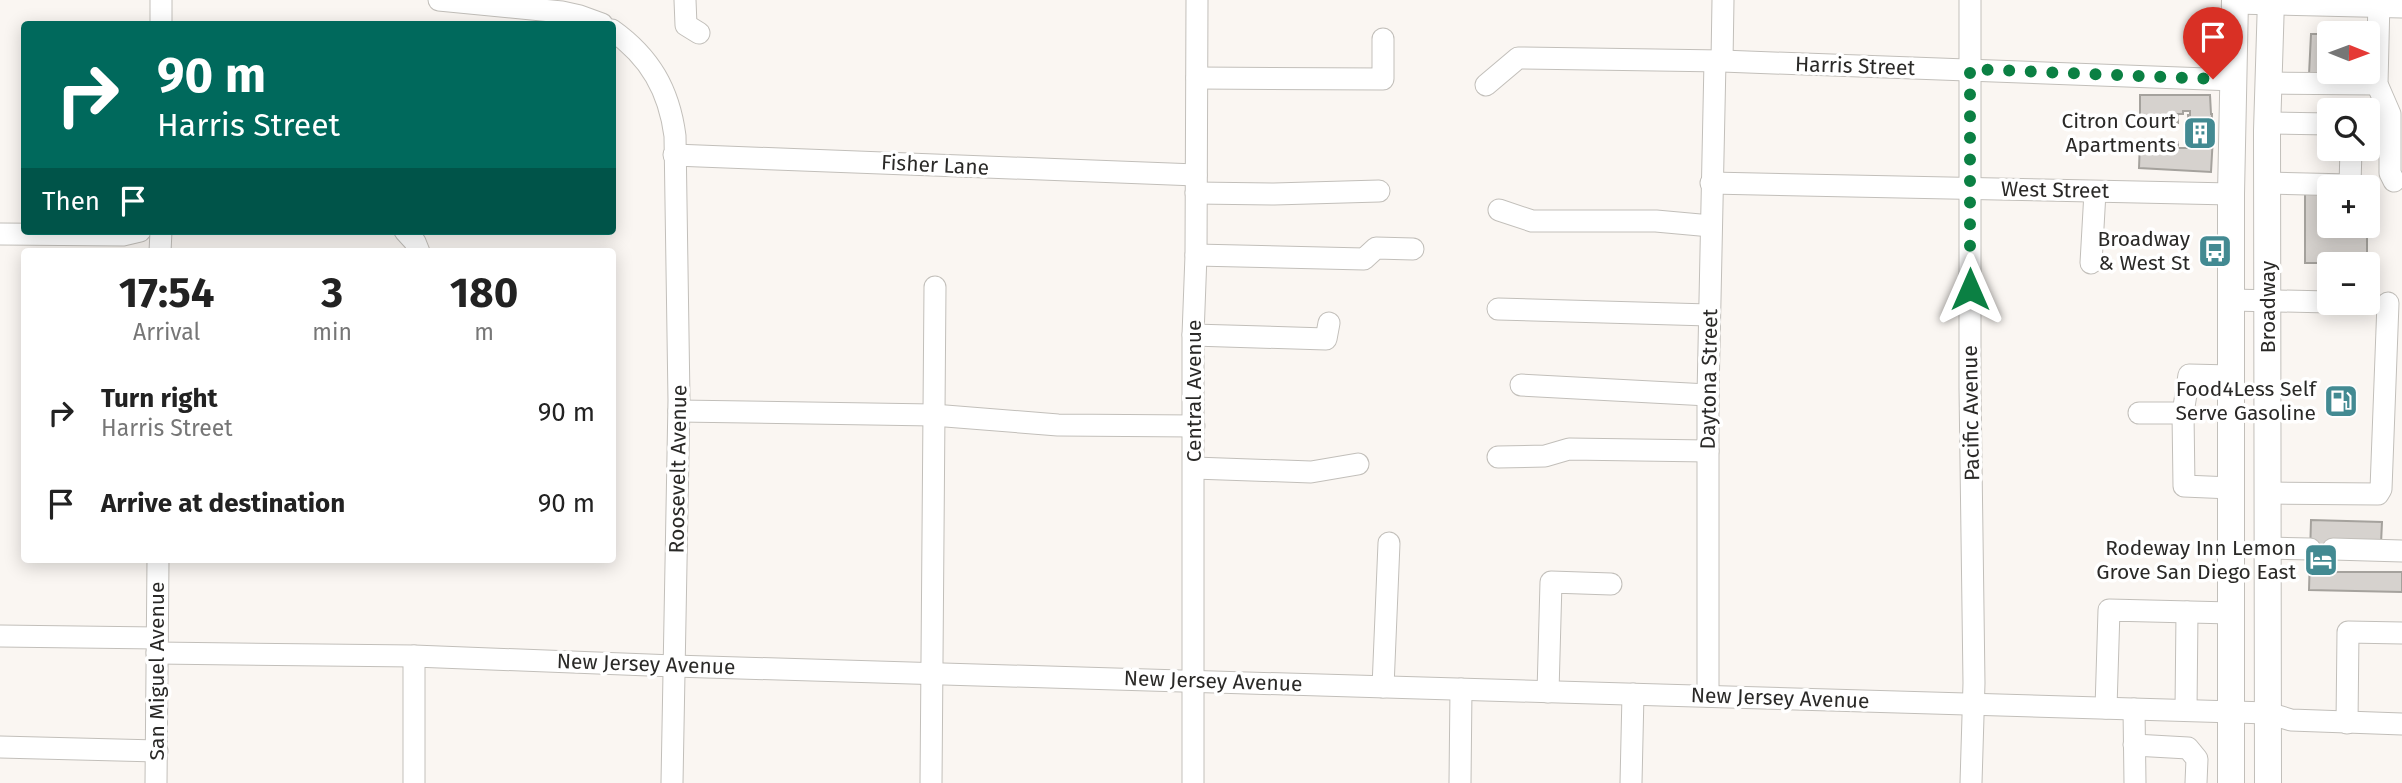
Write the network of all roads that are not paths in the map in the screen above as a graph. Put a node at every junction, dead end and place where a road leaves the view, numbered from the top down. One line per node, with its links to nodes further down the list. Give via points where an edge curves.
1 (161, 0): 12 (street)
2 (439, 0): 10 (street)
3 (685, 0): 15 (street, via 686,25)
4 (1197, 0): 19 (street, Central Avenue)
5 (1723, 0): 17 (street, Daytona Street)
6 (1970, 0): 18 (street, Pacific Avenue)
7 (2235, 2): 8 (street); 20 (main road, Broadway)
8 (2271, 2): 9 (street); 21 (main road, Broadway)
9 (2379, 3): 11 (street); 23 (street)
10 (550, 5): 13 (street)
11 (2402, 7)
12 (161, 21)
13 (594, 21)
14 (616, 33): 26 (street, Roosevelt Avenue, via 640,52 661,83 673,118)
15 (699, 33)
16 (1382, 39): 19 (street, via 1383,79)
17 (1719, 61): 18 (street, Harris Street); 22 (street, Harris Street, via 1518,58); 29 (street, Daytona Street)
18 (1970, 69): 20 (street, Harris Street); 32 (street, Pacific Avenue)
19 (1196, 78): 31 (street, Central Avenue)
20 (2234, 80): 35 (main road, Broadway)
21 (2268, 83): 23 (street); 24 (main road, Broadway)
22 (1486, 85)
23 (2377, 85): 28 (street, via 2390,114 2390,173)
24 (2267, 123): 25 (street); 30 (main road, Broadway)
25 (2317, 124)
26 (674, 155): 31 (street, Fisher Lane); 55 (street, Roosevelt Avenue)
27 (2351, 161): 30 (street, via 2350,185)
28 (2394, 181)
29 (1711, 183): 32 (street, West Street); 37 (street, Daytona Street)
30 (2267, 183): 45 (main road, Broadway)
31 (1196, 184): 33 (street, Fisher Lane, via 1274,194); 41 (street, Central Avenue)
32 (1970, 188): 34 (street, West Street); 87 (street, Pacific Avenue)
33 (1379, 191)
34 (2095, 192): 35 (street, West Street); 42 (street)
35 (2231, 194): 44 (main road, Broadway)
36 (1499, 210): 37 (street, via 1532,222 1656,221)
37 (1711, 226): 49 (street, Daytona Street)
38 (0, 234): 39 (street)
39 (21, 234)
40 (1413, 249): 41 (street, via 1376,248 1364,259)
41 (1196, 255): 51 (street, Central Avenue)
42 (2091, 263)
43 (935, 287): 58 (street)
44 (2231, 300): 45 (street); 52 (main road, Broadway)
45 (2268, 300): 46 (street); 65 (main road, Broadway)
46 (2317, 302)
47 (2386, 303): 65 (street, via 2378,494)
48 (1499, 309): 49 (street)
49 (1709, 315): 54 (street, Daytona Street)
50 (1329, 323): 51 (street, via 1325,339)
51 (1193, 335): 59 (street, Central Avenue)
52 (2231, 376): 57 (street, via 2189,375); 64 (main road, Broadway)
53 (1521, 385): 54 (street)
54 (1708, 396): 60 (street, Daytona Street)
55 (679, 411): 58 (street); 79 (street, Roosevelt Avenue)
56 (2138, 413): 57 (street)
57 (2183, 413): 64 (street, via 2185,486)
58 (933, 415): 59 (street, via 1058,425); 80 (street)
59 (1194, 426): 63 (street, Central Avenue)
60 (1708, 450): 61 (street, via 1569,449 1545,456); 86 (street, Daytona Street)
61 (1498, 457)
62 (1358, 464): 63 (street, via 1311,472)
63 (1194, 468): 81 (street, Central Avenue)
64 (2231, 488): 74 (main road, Broadway)
65 (2269, 493): 67 (main road, Broadway)
66 (1389, 543): 82 (street)
67 (2269, 548): 68 (street); 92 (main road, Broadway)
68 (2310, 549)
69 (2333, 549): 70 (street)
70 (2402, 551)
71 (158, 563): 77 (street, San Miguel Avenue)
72 (1611, 584): 84 (street, via 1551,582)
73 (2187, 612): 74 (street); 88 (street, via 2109,610); 90 (street)
74 (2231, 613): 91 (main road, Broadway)
75 (2402, 633): 93 (street, via 2348,632)
76 (0, 636): 77 (street, New Jersey Avenue)
77 (157, 645): 78 (street, New Jersey Avenue); 97 (street, San Miguel Avenue)
78 (414, 656): 79 (street, New Jersey Avenue); 99 (street)
79 (674, 666): 80 (street, New Jersey Avenue); 100 (street, Roosevelt Avenue)
80 (932, 673): 81 (street, New Jersey Avenue); 101 (street)
81 (1194, 680): 82 (street, New Jersey Avenue); 102 (street, Central Avenue)
82 (1383, 687): 83 (street, New Jersey Avenue)
83 (1461, 689): 84 (street, New Jersey Avenue); 103 (street)
84 (1548, 692): 85 (street, New Jersey Avenue)
85 (1633, 694): 86 (street, New Jersey Avenue); 104 (street)
86 (1708, 696): 87 (street, New Jersey Avenue)
87 (1974, 704): 88 (street, New Jersey Avenue); 105 (street, Pacific Avenue)
88 (2106, 708): 89 (street, New Jersey Avenue)
89 (2134, 709): 90 (street, New Jersey Avenue); 95 (street)
90 (2186, 710): 91 (street, New Jersey Avenue)
91 (2231, 711): 92 (street, New Jersey Avenue); 108 (main road, Broadway)
92 (2268, 713): 93 (street, New Jersey Avenue, via 2291,720); 109 (main road, Broadway)
93 (2347, 723): 94 (street, New Jersey Avenue)
94 (2402, 724)
95 (2134, 745): 106 (street); 107 (street, via 2188,748 2197,759)
96 (0, 747): 97 (street)
97 (157, 751): 98 (street, San Miguel Avenue)
98 (156, 783)
99 (414, 783)
100 (672, 783)
101 (931, 783)
102 (1194, 783)
103 (1460, 783)
104 (1631, 783)
105 (1971, 783)
106 (2136, 783)
107 (2196, 783)
108 (2231, 783)
109 (2268, 783)

